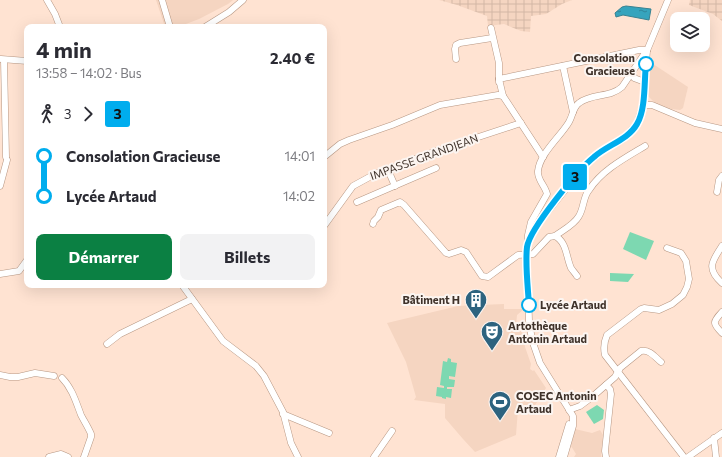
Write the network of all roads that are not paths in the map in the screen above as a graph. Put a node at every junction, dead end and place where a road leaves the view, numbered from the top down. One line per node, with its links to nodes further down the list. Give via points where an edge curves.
1 (48, 0): 5 (street)
2 (162, 0): 6 (street)
3 (243, 0): 7 (street)
4 (668, 0): 10 (street)
5 (59, 24)
6 (169, 24)
7 (210, 24)
8 (491, 28): 9 (street)
9 (492, 38): 12 (street, via 456,45); 16 (street, via 499,63)
10 (647, 50): 14 (street); 15 (street); 15 (street)
11 (2, 59): 13 (street); 29 (street, via 6,159)
12 (456, 59)
13 (24, 61)
14 (563, 66): 16 (street); 19 (street)
15 (638, 76): 18 (street); 19 (street, via 625,82 614,93 588,98 579,103); 21 (street)
16 (499, 79): 17 (street)
17 (501, 95): 20 (street); 24 (street, via 440,105 340,144)
18 (643, 102): 21 (street); 22 (street, via 695,123)
19 (573, 112): 25 (street)
20 (521, 123): 25 (street); 27 (street, IMPASSE GRANDJEAN)
21 (637, 124): 36 (street, via 623,138 584,165 544,216)
22 (722, 128)
23 (645, 146): 35 (street, via 608,169 589,188 579,215)
24 (327, 155)
25 (543, 157): 36 (street, via 538,177 547,194 531,222)
26 (436, 168): 30 (street)
27 (388, 170): 30 (street); 33 (street, IMPASSE GRANDJEAN, via 353,186)
28 (722, 176): 31 (street)
29 (0, 186)
30 (395, 186): 32 (street)
31 (717, 192)
32 (357, 202)
33 (327, 222)
34 (373, 224): 39 (street, via 381,210 400,202 446,253 461,250 466,252 482,276 488,278 518,255)
35 (555, 236): 39 (street, via 549,238 533,254); 42 (street, via 563,243)
36 (528, 245): 39 (street)
37 (722, 246): 43 (street, via 712,266 714,276)
38 (667, 248): 50 (street, via 681,254 686,261 689,279 687,287 683,295 672,304 659,310 641,309 607,335 604,341 605,355)
39 (527, 255): 55 (street, via 532,340 540,363)
40 (24, 264): 41 (street, via 19,271)
41 (0, 274)
42 (577, 276)
43 (722, 283)
44 (184, 288): 45 (street)
45 (192, 299): 48 (street, via 120,334); 56 (street, via 223,340 260,371)
46 (722, 312): 47 (street, via 715,320 715,327)
47 (722, 333)
48 (107, 344)
49 (661, 362): 50 (street, via 645,350)
50 (618, 371): 54 (street); 69 (street)
51 (0, 375): 52 (street, via 10,377 35,373)
52 (54, 376)
53 (62, 378): 63 (street, via 91,434)
54 (606, 385): 55 (street, via 580,406); 68 (street, via 611,394)
55 (569, 410): 66 (street, via 569,426); 67 (street, via 573,416 573,426)
56 (283, 414): 58 (street); 64 (street, via 290,443)
57 (392, 431): 65 (street)
58 (329, 433)
59 (722, 433): 60 (street)
60 (714, 438): 70 (street); 71 (street)
61 (49, 457): 62 (street, via 61,454)
62 (68, 457)
63 (84, 457)
64 (298, 457)
65 (374, 457)
66 (559, 457)
67 (564, 457)
68 (606, 457)
69 (684, 457)
70 (688, 457)
71 (716, 457)

